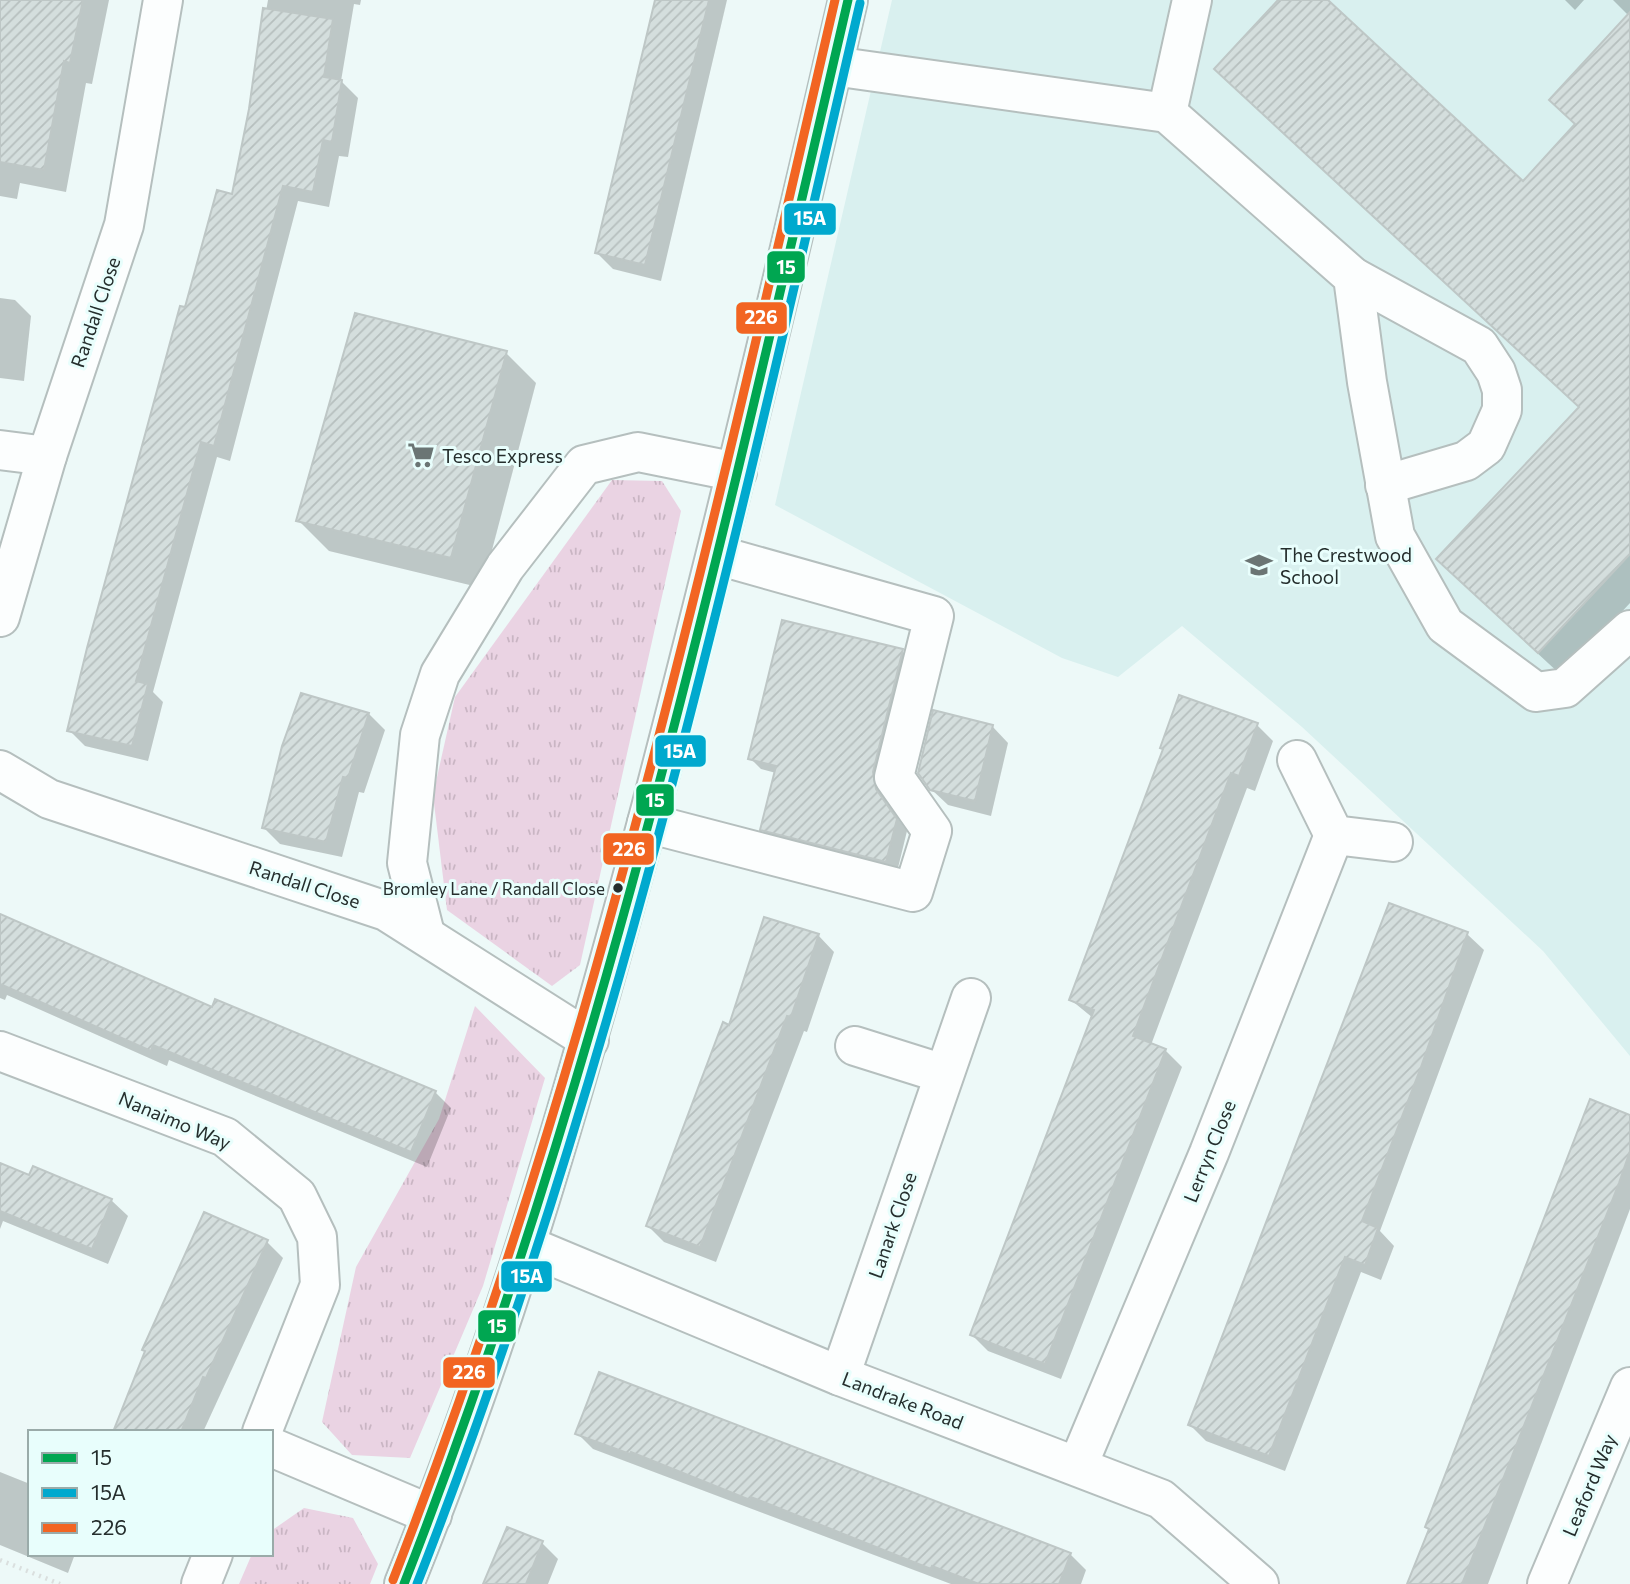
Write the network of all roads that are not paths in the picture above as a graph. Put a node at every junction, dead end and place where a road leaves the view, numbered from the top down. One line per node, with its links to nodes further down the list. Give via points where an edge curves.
1 (163, 0): 8 (street, Randall Close, via 124,225)
2 (848, 0): 4 (street)
3 (1192, 0): 5 (street)
4 (833, 66): 5 (street); 9 (street)
5 (1167, 113): 6 (street)
6 (1353, 277): 10 (street); 10 (street, via 1479,346 1502,390 1502,410 1486,446 1466,461)
7 (0, 450): 8 (street)
8 (47, 456): 12 (street, Randall Close)
9 (737, 472): 11 (street); 19 (street, via 638,452 584,465 505,567 440,674 420,734 407,863)
10 (1385, 485): 13 (street, via 1395,536 1445,625 1536,692 1565,688)
11 (717, 555): 16 (street); 16 (street, via 934,616 894,777 932,831 913,892)
12 (0, 617)
13 (1630, 630)
14 (1297, 760): 17 (street)
15 (0, 770): 19 (street, Randall Close, via 50,799 386,911)
16 (647, 823): 21 (street)
17 (1335, 835): 18 (street); 30 (street, Lerryn Close)
18 (1393, 842)
19 (425, 934): 21 (street, Randall Close)
20 (971, 998): 24 (street, Lanark Close)
21 (589, 1040): 25 (street)
22 (855, 1046): 24 (street)
23 (0, 1051): 28 (street, Nanaimo Way, via 225,1137 298,1196 317,1237 320,1285)
24 (944, 1074): 26 (street, Lanark Close)
25 (528, 1246): 26 (street, Landrake Road); 31 (street)
26 (840, 1376): 30 (street, Landrake Road)
27 (1630, 1387): 36 (street, Leaford Way)
28 (263, 1430)
29 (273, 1448): 31 (street)
30 (1078, 1465): 35 (street, Landrake Road, via 1161,1499)
31 (432, 1515): 34 (street)
32 (212, 1556): 33 (street)
33 (201, 1584)
34 (404, 1584)
35 (1259, 1584)
36 (1547, 1584)

